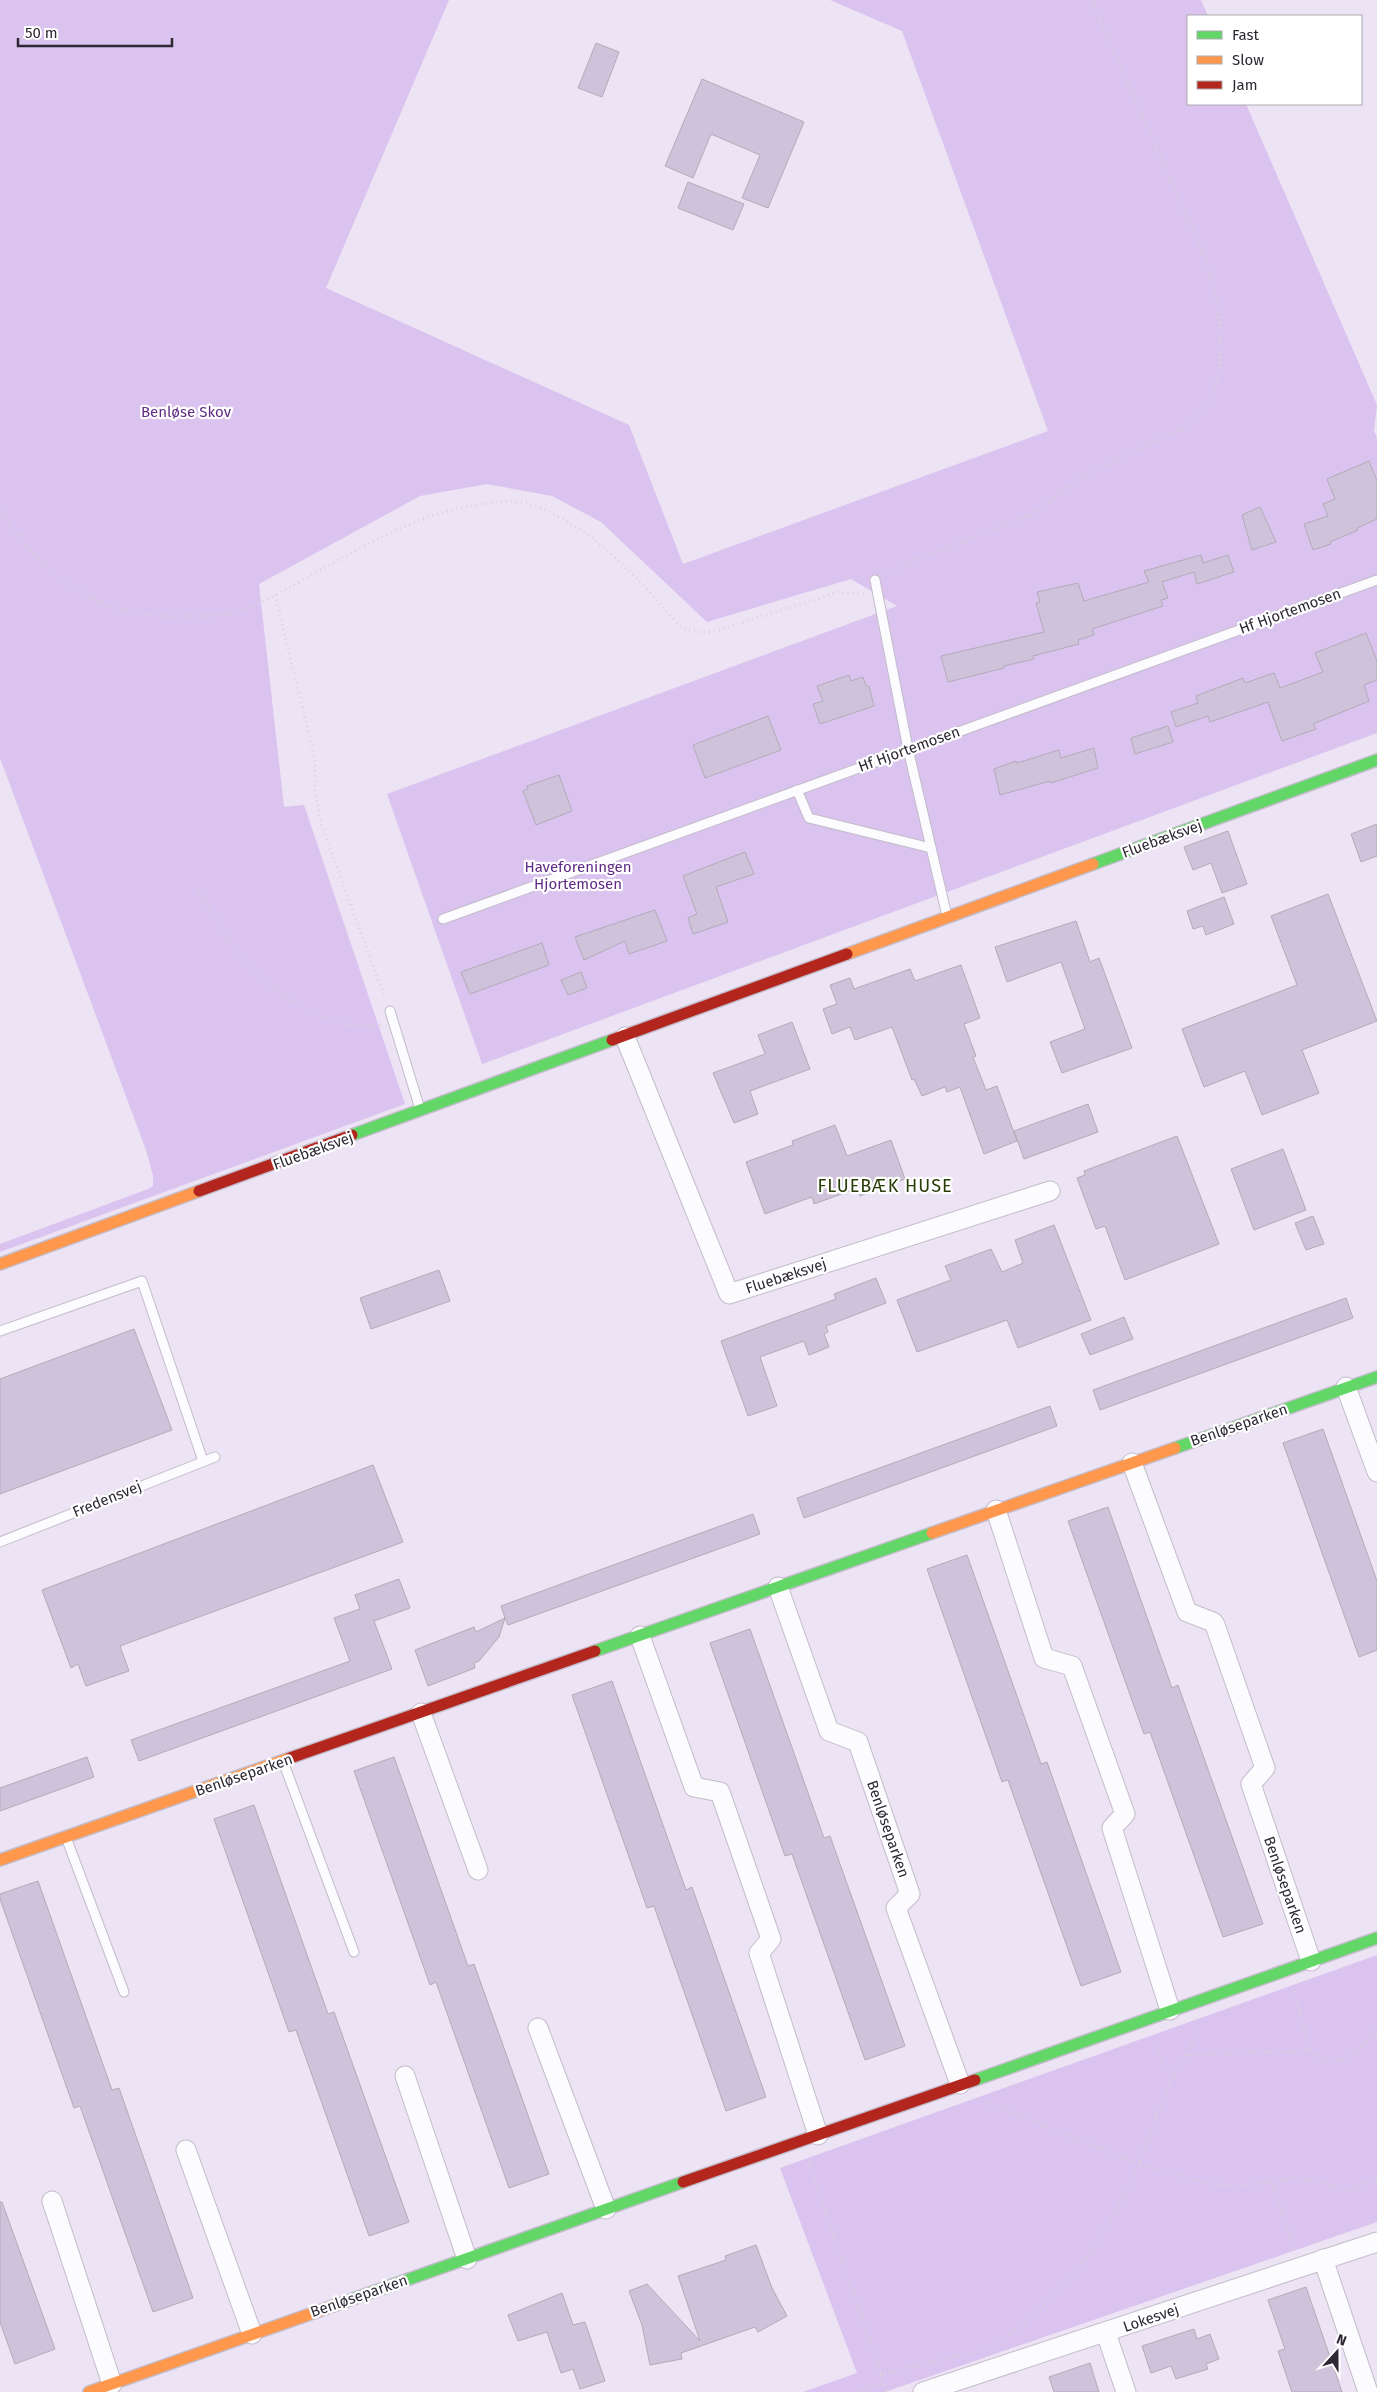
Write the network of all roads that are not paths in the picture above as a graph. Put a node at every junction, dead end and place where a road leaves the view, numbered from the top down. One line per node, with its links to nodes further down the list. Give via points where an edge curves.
1 (875, 580): 3 (lane)
2 (1377, 580): 3 (lane, Hf Hjortemosen)
3 (908, 749): 5 (lane, Hf Hjortemosen); 6 (lane)
4 (1377, 760): 7 (street, Fluebæksvej)
5 (797, 790): 6 (lane, via 809,818); 8 (lane, Hf Hjortemosen)
6 (931, 848): 7 (lane)
7 (947, 919): 10 (street, Fluebæksvej)
8 (443, 920)
9 (392, 1016): 11 (lane)
10 (625, 1037): 11 (street, Fluebæksvej); 12 (street, Fluebæksvej, via 729,1294)
11 (421, 1112): 13 (street, Fluebæksvej)
12 (1050, 1191)
13 (0, 1264)
14 (0, 1331): 18 (lane, via 142,1281)
15 (1377, 1377): 16 (street, Benløseparken)
16 (1346, 1388): 19 (street, Benløseparken); 20 (street)
17 (214, 1457): 18 (lane, Fredensvej)
18 (203, 1461): 22 (lane, Fredensvej)
19 (1132, 1463): 21 (street, Benløseparken); 32 (street, Benløseparken, via 1187,1612 1215,1625 1265,1768 1251,1784)
20 (1377, 1472)
21 (996, 1510): 23 (street, Benløseparken); 34 (street, via 1044,1658 1072,1666 1125,1814 1112,1828)
22 (0, 1542)
23 (778, 1587): 24 (street, Benløseparken); 37 (street, Benløseparken, via 829,1731 858,1742 910,1894 896,1908)
24 (640, 1636): 25 (street, Benløseparken); 38 (street, via 694,1787 720,1792 771,1939 759,1953)
25 (421, 1713): 26 (street, Benløseparken); 29 (street)
26 (282, 1761): 27 (street, Benløseparken); 31 (lane)
27 (66, 1837): 28 (street, Benløseparken); 33 (lane)
28 (0, 1860)
29 (478, 1870)
30 (1377, 1938): 32 (street, Benløseparken)
31 (354, 1952)
32 (1311, 1961): 34 (street, Benløseparken)
33 (124, 1992)
34 (1170, 2010): 37 (street, Benløseparken)
35 (538, 2028): 41 (street)
36 (405, 2076): 43 (street)
37 (960, 2084): 38 (street, Benløseparken)
38 (810, 2137): 41 (street, Benløseparken)
39 (186, 2150): 46 (street)
40 (52, 2201): 47 (street)
41 (606, 2209): 43 (street, Benløseparken)
42 (1377, 2242): 44 (street, Lokesvej)
43 (466, 2258): 46 (street, Benløseparken)
44 (1323, 2260): 45 (street, Lokesvej); 51 (street)
45 (1106, 2333): 49 (street, Lokesvej); 50 (street)
46 (252, 2334): 47 (street, Benløseparken)
47 (112, 2384): 48 (street, Benløseparken)
48 (88, 2392)
49 (923, 2392)
50 (1126, 2392)
51 (1368, 2392)

